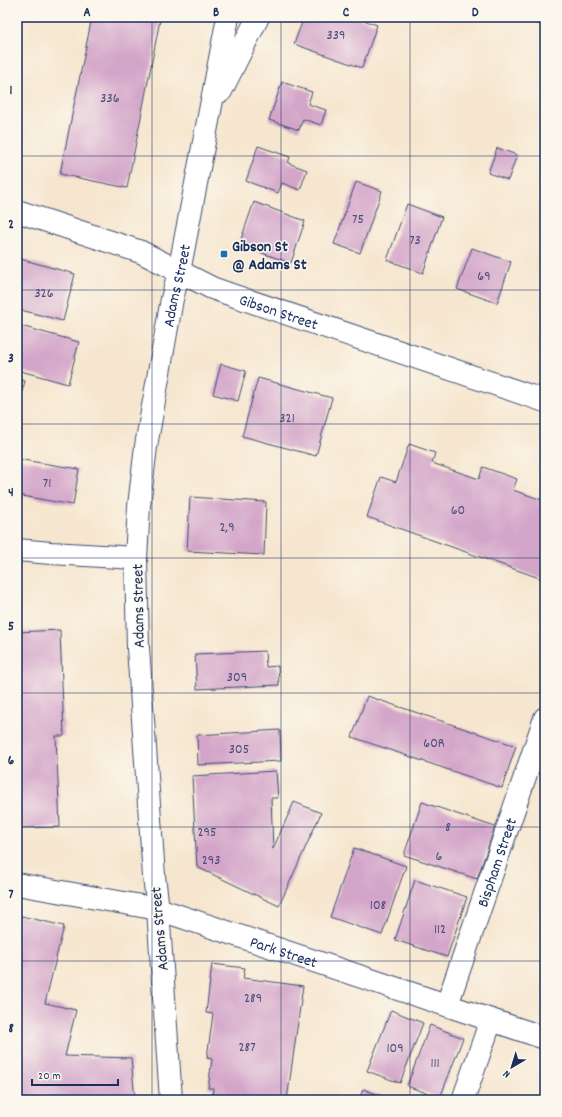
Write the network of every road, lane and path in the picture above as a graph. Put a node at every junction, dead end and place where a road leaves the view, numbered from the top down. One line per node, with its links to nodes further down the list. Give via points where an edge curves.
1 (228, 17): 3 (street, Adams Street)
2 (258, 17): 3 (street, Adams Street)
3 (208, 117): 5 (street, Adams Street)
4 (17, 211): 5 (street, Gibson Street, via 141,252)
5 (179, 272): 6 (street, Gibson Street, via 226,293); 8 (street, Adams Street, via 170,306 146,446)
6 (545, 401)
7 (17, 550): 8 (street)
8 (136, 558): 11 (street, Adams Street, via 138,648)
9 (545, 718): 12 (street, Bispham Street)
10 (17, 884): 11 (street, Park Street)
11 (158, 909): 12 (street, Park Street); 15 (street, Adams Street)
12 (447, 1005): 13 (street, Park Street)
13 (491, 1020): 14 (street, Park Street); 16 (street)
14 (545, 1038)
15 (170, 1100)
16 (463, 1100)

